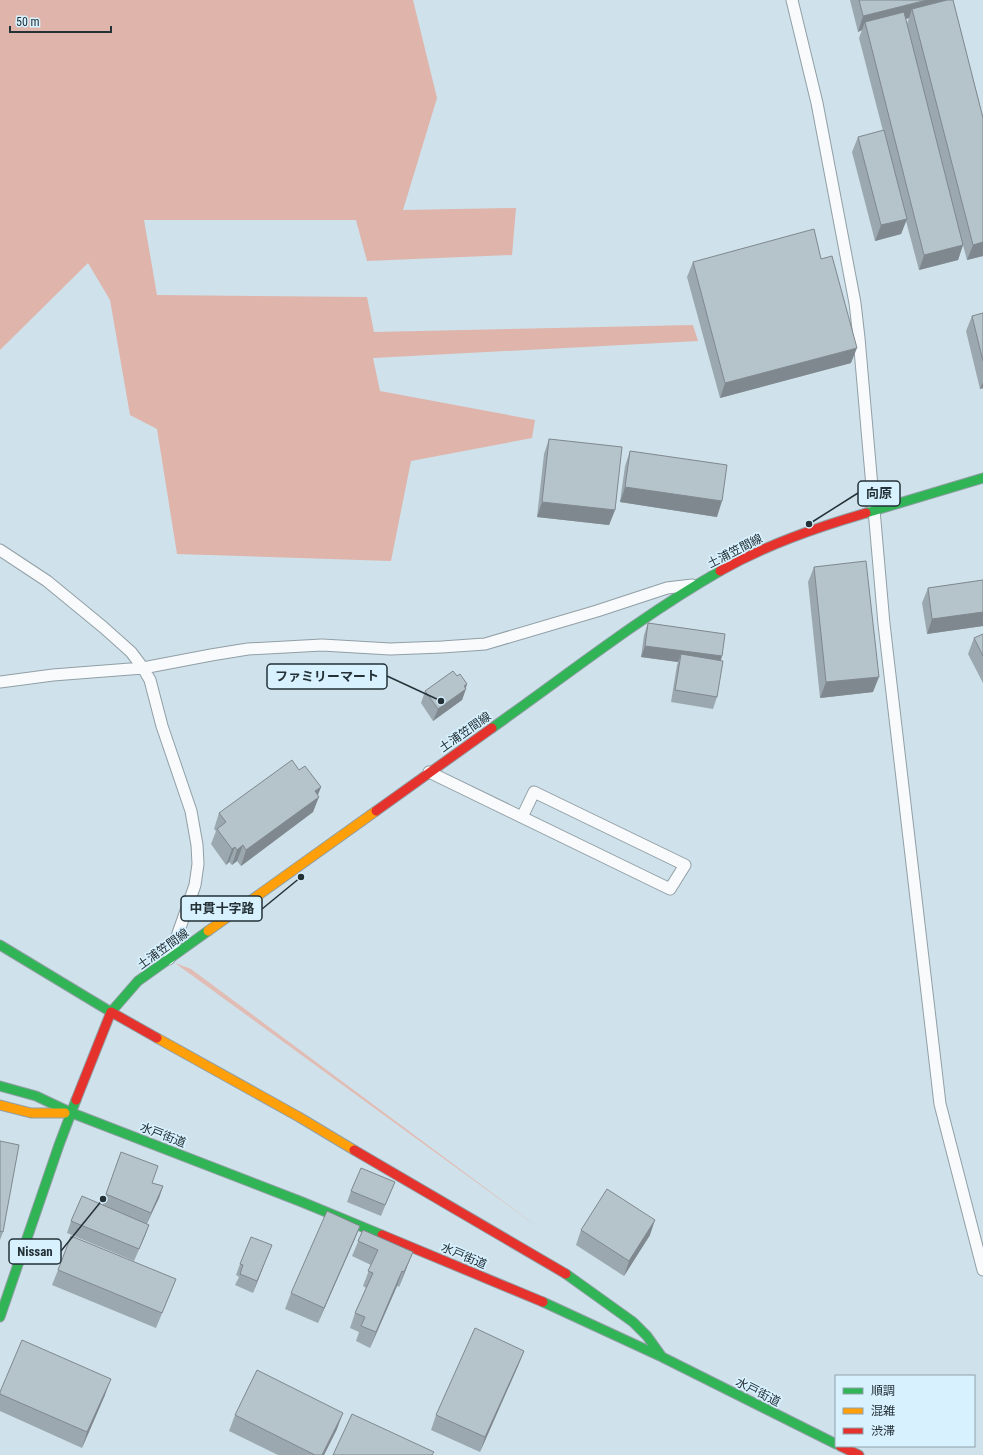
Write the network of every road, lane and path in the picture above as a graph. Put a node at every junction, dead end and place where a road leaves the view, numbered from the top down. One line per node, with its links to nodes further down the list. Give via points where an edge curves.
1 (792, 0): 3 (street, via 817,103 855,303)
2 (983, 478): 3 (main road, 土浦笠間線)
3 (874, 510): 5 (main road, 土浦笠間線, via 766,548); 16 (street, via 884,624 940,1104)
4 (0, 550): 6 (street, via 47,581 104,627 132,652)
5 (698, 584): 6 (street, via 667,588 485,644 390,649 322,645 271,647); 8 (main road, 土浦笠間線)
6 (143, 668): 7 (street); 11 (street, via 150,680 162,726 191,811 197,845 195,885)
7 (0, 682)
8 (429, 772): 9 (street); 11 (main road, 土浦笠間線)
9 (522, 817): 9 (street, via 670,889 685,866 534,792)
10 (0, 945): 12 (main road)
11 (169, 959): 12 (main road, 土浦笠間線, via 138,981)
12 (111, 1012): 15 (main road, 土浦笠間線); 18 (main road, via 299,1117 576,1280 632,1322 647,1336)
13 (0, 1086): 15 (main road, 水戸街道, via 36,1096)
14 (0, 1105): 15 (main road, 水戸街道, via 31,1114)
15 (72, 1113): 17 (main road, 土浦笠間線); 18 (main road, 水戸街道, via 415,1248 556,1308)
16 (983, 1270)
17 (0, 1317)
18 (662, 1357): 19 (main road, 水戸街道)
19 (835, 1444)
20 (842, 1447): 21 (main road)
21 (858, 1455)

